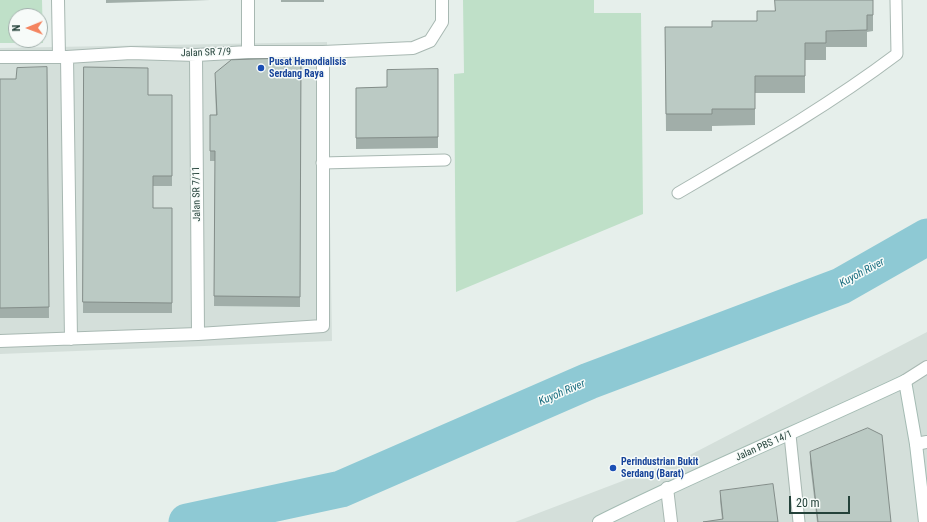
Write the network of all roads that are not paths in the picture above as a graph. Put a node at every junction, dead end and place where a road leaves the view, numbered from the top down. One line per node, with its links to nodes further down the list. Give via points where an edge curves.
1 (58, 0): 9 (street)
2 (248, 0): 5 (street)
3 (442, 0): 6 (street, Jalan SR 7/9, via 442,22 430,41 413,48)
4 (896, 0): 12 (lane, via 897,54 860,82 774,137)
5 (248, 52): 6 (street, Jalan SR 7/9); 7 (street, Jalan SR 7/9)
6 (323, 52): 11 (street)
7 (196, 54): 9 (street, Jalan SR 7/9, via 131,53); 13 (street, Jalan SR 7/11)
8 (0, 57): 9 (street, Jalan SR 7/9)
9 (63, 57): 14 (street)
10 (445, 160): 11 (lane)
11 (322, 163): 13 (street, via 323,326)
12 (678, 193)
13 (198, 334): 14 (street)
14 (71, 339): 15 (street)
15 (0, 341)
16 (927, 367): 17 (street, Jalan PBS 14/1)
17 (904, 381): 18 (street, Jalan PBS 14/1); 19 (street)
18 (790, 435): 20 (street, Jalan PBS 14/1); 23 (lane)
19 (922, 443): 24 (street)
20 (667, 488): 21 (street, Jalan PBS 14/1); 22 (street)
21 (598, 522)
22 (671, 522)
23 (799, 522)
24 (925, 522)

